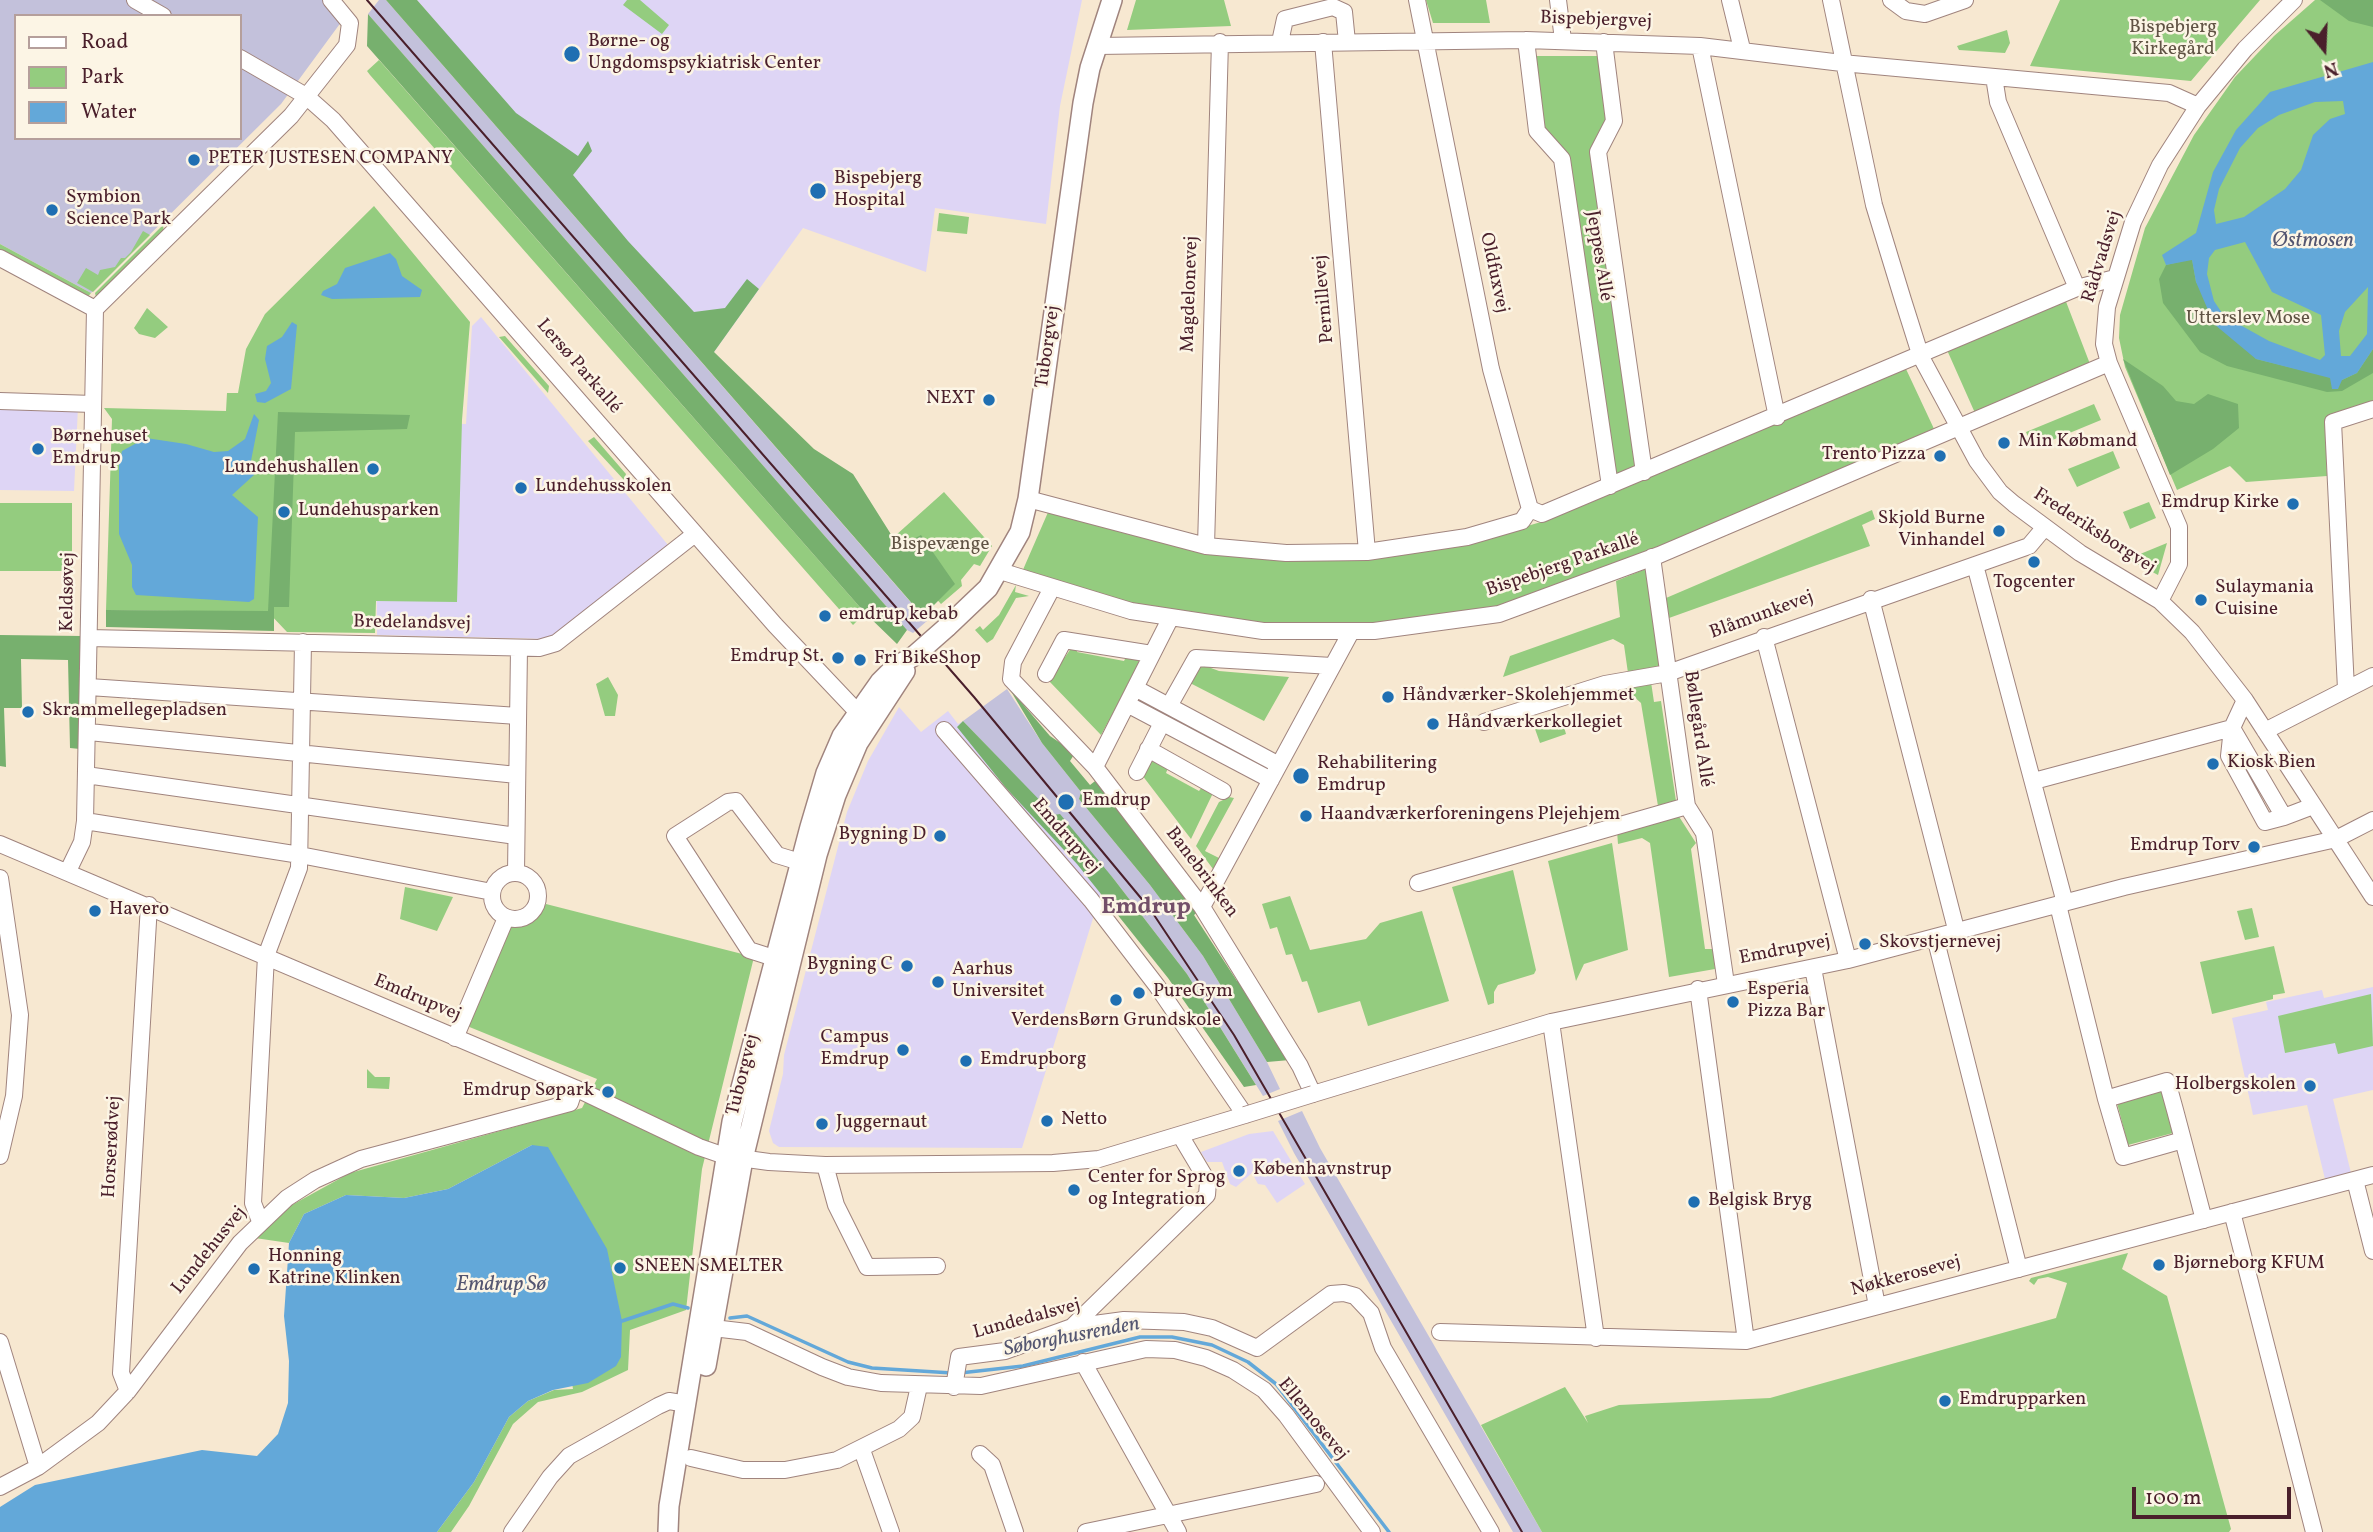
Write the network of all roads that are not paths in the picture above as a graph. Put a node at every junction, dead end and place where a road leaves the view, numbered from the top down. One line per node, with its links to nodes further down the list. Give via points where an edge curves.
1 (135, 0): 11 (street)
2 (331, 0): 26 (street, via 350,23 347,46)
3 (1112, 0): 20 (main road, Tuborgvej)
4 (1417, 0): 19 (street, Oldfuxvej)
5 (1558, 0): 13 (street)
6 (1730, 0): 22 (street)
7 (1831, 0): 24 (street, Frederiksborgvej)
8 (1891, 0): 9 (street, via 1906,11 1926,14)
9 (1965, 0)
10 (2294, 0): 27 (street, Rådvadsvej)
11 (160, 14)
12 (1526, 40): 13 (street, Bispebjergvej); 19 (street, Bispebjergvej); 40 (street, Jeppes Allé, via 1537,131 1562,159)
13 (1563, 40): 18 (street, Bispebjergvej)
14 (1220, 42): 15 (street, Bispebjergvej); 20 (street, Bispebjergvej); 45 (street, Magdelonevej)
15 (1280, 42): 16 (street, Bispebjergvej); 17 (street, via 1285,19 1333,7 1345,12)
16 (1323, 42): 17 (street, Bispebjergvej); 46 (street, Pernillevej)
17 (1347, 42): 19 (street, Bispebjergvej)
18 (1604, 42): 21 (street, Bispebjergvej); 39 (street, Jeppes Allé, via 1614,121 1598,152)
19 (1426, 43): 42 (street, Oldfuxvej, via 1491,369)
20 (1097, 46): 41 (main road, Tuborgvej, via 1083,103)
21 (1700, 46): 22 (street, Bispebjergvej); 37 (street)
22 (1742, 50): 24 (street, Bispebjergvej)
23 (242, 59): 26 (street, Lersø Parkallé)
24 (1842, 63): 25 (street, Bispebjergvej); 32 (street, Frederiksborgvej, via 1874,205)
25 (1994, 77): 27 (street, Bispebjergvej, via 2169,93); 30 (street, via 1998,102)
26 (306, 96): 31 (street); 44 (street, Lersø Parkallé, via 379,171)
27 (2198, 106): 29 (street, Rådvadsvej, via 2160,165 2133,222)
28 (0, 258): 31 (street)
29 (2115, 278): 30 (street); 33 (street, Rådvadsvej, via 2105,326)
30 (2077, 288): 32 (street)
31 (95, 309): 35 (street, Keldsøvej)
32 (1921, 357): 37 (street); 38 (street, Frederiksborgvej)
33 (2109, 363): 38 (street, Bispebjerg Parkallé); 52 (street, Rådvadsvej, via 2179,527 2179,564)
34 (0, 401): 35 (street)
35 (93, 404): 56 (street, Keldsøvej)
36 (2373, 409): 66 (street, via 2333,422)
37 (1777, 416): 39 (street)
38 (1958, 427): 43 (street, Frederiksborgvej, via 2000,492); 47 (street, Bispebjerg Parkallé)
39 (1644, 471): 40 (street)
40 (1610, 486): 42 (street, via 1542,514)
41 (1028, 499): 45 (street); 49 (main road, Tuborgvej, via 1020,532)
42 (1530, 509): 46 (street, via 1522,522 1467,537)
43 (2045, 527): 48 (street, Blåmunkevej, via 2029,546); 52 (street, Frederiksborgvej)
44 (695, 534): 58 (street, Bredelandsvej, via 556,643); 72 (street, Lersø Parkallé)
45 (1206, 547): 46 (street, via 1286,553)
46 (1367, 552)
47 (1652, 557): 54 (street, Bispebjerg Parkallé, via 1499,614); 61 (street, Bøllegård Allé)
48 (1975, 565): 51 (street, Blåmunkevej); 87 (street)
49 (1000, 571): 50 (street, Bispebjerg Parkallé); 72 (main road, Tuborgvej, bridge, via 980,596 914,656)
50 (1052, 588): 53 (street, Bispebjerg Parkallé); 82 (street, Banebrinken, via 1013,662 1012,679)
51 (1871, 599): 55 (street, Blåmunkevej); 109 (street)
52 (2160, 601): 67 (street, Frederiksborgvej, via 2192,632)
53 (1170, 620): 54 (street, Bispebjerg Parkallé, via 1263,631); 59 (street)
54 (1351, 632): 60 (street)
55 (1764, 637): 61 (street, Blåmunkevej); 113 (street)
56 (89, 638): 57 (street, Bredelandsvej); 64 (street, Keldsøvej)
57 (303, 642): 58 (street, Bredelandsvej); 68 (street)
58 (519, 648): 71 (street)
59 (1152, 654): 62 (street, via 1064,640); 65 (street)
60 (1332, 666): 70 (street, via 1196,658); 81 (street)
61 (1668, 673): 73 (street, Blåmunkevej, via 1605,684); 90 (street, Bøllegård Allé)
62 (1046, 674)
63 (2373, 676): 66 (street)
64 (89, 687): 68 (street); 78 (street, Keldsøvej)
65 (1135, 688): 69 (street); 70 (street)
66 (2346, 689): 77 (street)
67 (2245, 700): 75 (street); 77 (street, Frederiksborgvej)
68 (301, 702): 71 (street); 80 (street)
69 (1127, 704): 74 (street); 82 (street)
70 (1169, 706): 81 (street)
71 (517, 716): 85 (street)
72 (862, 718): 98 (main road, Tuborgvej, via 826,772); 127 (main road, Tuborgvej, via 817,855)
73 (1484, 722)
74 (1162, 723): 79 (street); 86 (street)
75 (2232, 729): 87 (street); 91 (street, via 2229,756 2265,822)
76 (944, 730): 123 (street, Emdrupvej, via 1087,895 1157,985)
77 (2265, 731): 91 (street, Frederiksborgvej)
78 (89, 733): 80 (street); 84 (street, Keldsøvej)
79 (1148, 749): 83 (street); 88 (street)
80 (302, 753): 85 (street); 89 (street)
81 (1279, 765): 86 (street)
82 (1095, 767): 107 (street, Banebrinken)
83 (1137, 772)
84 (86, 775): 89 (street); 93 (street, Keldsøvej)
85 (516, 775): 94 (street)
86 (1271, 780): 107 (street)
87 (2034, 782): 105 (street)
88 (1223, 791)
89 (301, 805): 94 (street); 97 (street)
90 (1687, 806): 102 (street); 116 (street, Bøllegård Allé, via 1704,833)
91 (2314, 806): 95 (street, Frederiksborgvej)
92 (2373, 820): 95 (street, Emdrupvej)
93 (86, 821): 97 (street); 99 (street, Keldsøvej)
94 (516, 836): 100 (street)
95 (2336, 839): 104 (street, Frederiksborgvej); 105 (street, Emdrupvej)
96 (0, 844): 99 (street, Emdrupvej)
97 (300, 855): 103 (street); 111 (street)
98 (800, 862): 112 (main road, Tuborgvej); 112 (street, via 776,855 736,801 675,836 749,950)
99 (68, 871): 106 (street, Emdrupvej)
100 (516, 873): 103 (street, via 500,878); 108 (street, via 537,887 537,903 521,919)
101 (0, 878): 115 (street)
102 (1419, 883)
103 (492, 892): 108 (street, via 495,907)
104 (2373, 897)
105 (2062, 904): 109 (street, Emdrupvej); 122 (street)
106 (149, 905): 111 (street, Emdrupvej); 147 (street, Horserødvej, via 121,1373)
107 (1202, 907): 121 (street, Banebrinken)
108 (506, 918): 119 (street)
109 (1958, 933): 110 (street, Emdrupvej)
110 (1935, 937): 113 (street, Emdrupvej); 136 (street)
111 (266, 957): 119 (street, Emdrupvej); 133 (street, via 253,1203)
112 (774, 958): 127 (main road, Tuborgvej)
113 (1848, 960): 114 (street, Emdrupvej)
114 (1813, 968): 116 (street, Emdrupvej); 137 (street)
115 (8, 982): 126 (street, via 20,1015 18,1059)
116 (1726, 984): 117 (street, Emdrupvej)
117 (1698, 989): 118 (street, Emdrupvej); 142 (street)
118 (1551, 1022): 121 (street, Emdrupvej); 141 (street)
119 (454, 1038): 120 (street, Emdrupvej)
120 (575, 1088): 127 (street, Emdrupvej, via 699,1147); 133 (street, Lundehusvej, via 570,1103 341,1167 286,1198)
121 (1313, 1094): 123 (street, Emdrupvej, bridge)
122 (2106, 1098): 125 (street, via 2123,1157); 125 (street, via 2167,1081)
123 (1245, 1115): 124 (street, Emdrupvej)
124 (1180, 1135): 128 (street, Emdrupvej, via 1099,1159 1065,1162); 139 (street, via 1208,1182 1207,1195)
125 (2183, 1140): 132 (street)
126 (0, 1156)
127 (734, 1157): 128 (street, Emdrupvej); 138 (main road, Tuborgvej)
128 (825, 1165): 135 (street, via 836,1205 867,1267)
129 (2373, 1175): 130 (street, Nøkkerosevej)
130 (2355, 1180): 131 (street, Nøkkerosevej); 134 (street)
131 (2232, 1212): 132 (street, Nøkkerosevej); 165 (street)
132 (2204, 1220): 136 (street, Nøkkerosevej)
133 (260, 1221): 147 (street, Lundehusvej)
134 (2373, 1251)
135 (937, 1266)
136 (2019, 1269): 137 (street, Nøkkerosevej)
137 (1877, 1306): 142 (street, Nøkkerosevej)
138 (707, 1325): 145 (street, via 747,1332 848,1377); 148 (main road, Tuborgvej); 151 (main road, Tuborgvej)
139 (1072, 1327): 146 (street, Lundedalsvej, via 1005,1351 960,1357); 164 (street, Lundedalsvej, via 1134,1319 1184,1322 1212,1328 1257,1348 1331,1294 1355,1296 1371,1313 1383,1348)
140 (1440, 1332): 141 (street, Nøkkerosevej)
141 (1596, 1338): 142 (street, Nøkkerosevej)
142 (1746, 1341)
143 (0, 1342): 152 (street)
144 (1083, 1362): 146 (street, Ellemosevej, via 1003,1383); 155 (street); 163 (street, Ellemosevej, via 1146,1349 1165,1350 1206,1357 1233,1370 1264,1391 1286,1415)
145 (919, 1385): 146 (street); 149 (street, via 912,1417)
146 (954, 1387)
147 (128, 1391): 152 (street, Lundehusvej, via 98,1423)
148 (687, 1404): 156 (street, via 669,1401 569,1457); 157 (main road, Tuborgvej)
149 (862, 1450): 151 (street, via 785,1470 743,1470); 159 (street)
150 (980, 1454): 160 (street, via 992,1465)
151 (691, 1458): 158 (main road, Tuborgvej)
152 (38, 1468): 154 (street, Lundehusvej)
153 (1316, 1484): 155 (street)
154 (0, 1487)
155 (1168, 1514): 161 (street); 162 (street)
156 (512, 1532)
157 (668, 1532)
158 (674, 1532)
159 (891, 1532)
160 (1016, 1532)
161 (1086, 1532)
162 (1178, 1532)
163 (1372, 1532)
164 (1491, 1532)
165 (2314, 1532)

